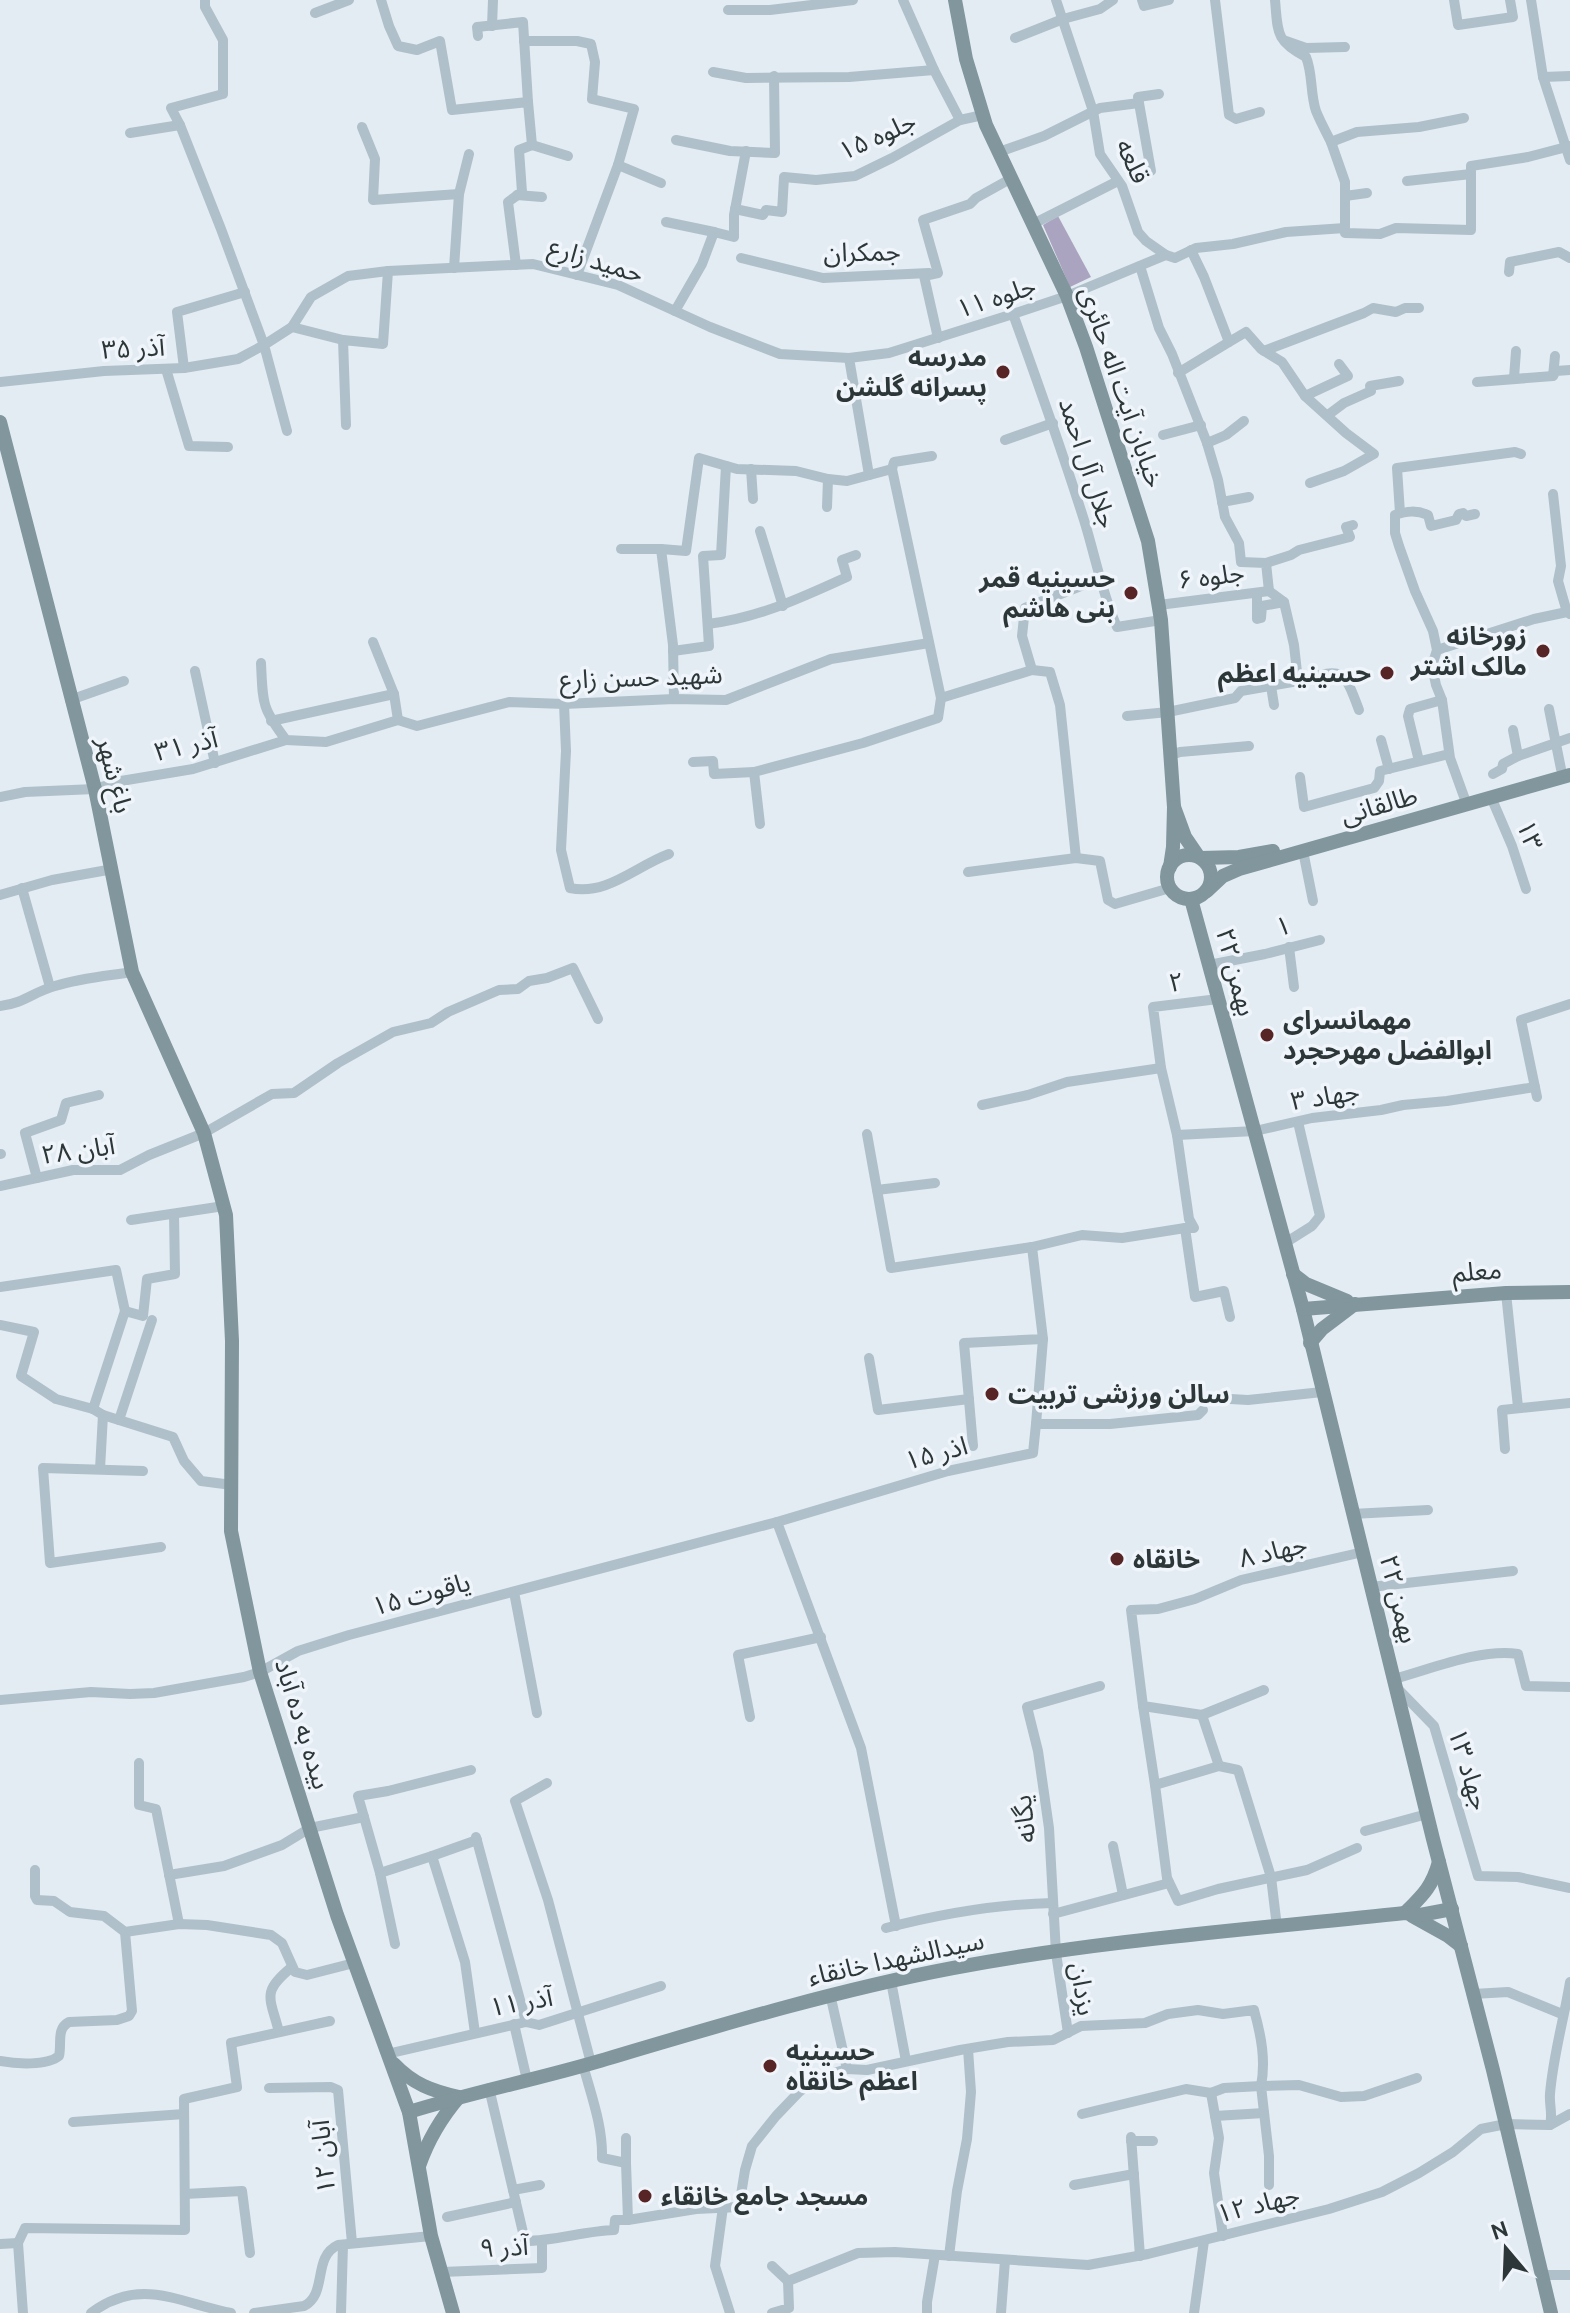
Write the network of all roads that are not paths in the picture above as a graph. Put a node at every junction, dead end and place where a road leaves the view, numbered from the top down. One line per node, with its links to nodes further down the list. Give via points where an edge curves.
1 (205, 0): 41 (street, via 223,40 223,94 171,108)
2 (349, 0): 20 (street)
3 (381, 0): 34 (street, via 398,46 417,50 440,41 452,110)
4 (493, 0): 22 (street)
5 (846, 0): 6 (street); 18 (street)
6 (853, 0)
7 (903, 0): 28 (street)
8 (955, 0): 38 (main road, خیابان آیت اله حائری)
9 (1056, 0): 21 (street, قلعه)
10 (1111, 0): 21 (street, via 1100,9)
11 (1142, 0): 12 (street, via 1144,6)
12 (1169, 0)
13 (1215, 0): 37 (street, via 1229,115 1236,119)
14 (1275, 0): 25 (street)
15 (1454, 0): 16 (street, via 1458,25 1513,17)
16 (1510, 0)
17 (1531, 0): 32 (street)
18 (783, 4): 19 (street)
19 (728, 10)
20 (315, 13)
21 (1063, 19): 24 (street); 36 (street, قلعه)
22 (492, 26): 23 (street, via 477,27); 26 (street, via 523,22)
23 (478, 36)
24 (1015, 38)
25 (1281, 40): 27 (street, via 1306,48); 45 (street, via 1306,57 1316,112)
26 (524, 41): 34 (street); 53 (street, via 591,44 592,99 634,109)
27 (1345, 47)
28 (934, 70): 30 (street); 40 (street)
29 (713, 72): 30 (street)
30 (774, 76): 48 (street, via 775,153)
31 (1570, 76): 32 (street)
32 (1543, 77): 47 (street)
33 (1159, 94): 35 (street, via 1138,97)
34 (528, 102): 46 (street)
35 (1139, 103): 36 (street); 54 (street)
36 (1093, 111): 49 (street); 57 (street, قلعه, via 1100,154)
37 (1260, 112)
38 (983, 115): 40 (street, جلوه ۱۵); 49 (main road, خیابان آیت اله حائری)
39 (1464, 118): 45 (street, via 1357,132)
40 (960, 120): 65 (street, جلوه ۱۵, via 855,176 784,177 782,212 766,210 763,215)
41 (180, 125): 43 (street); 81 (street)
42 (362, 127): 61 (street, via 375,159 373,200)
43 (130, 133)
44 (676, 140): 48 (street)
45 (1331, 142): 63 (street)
46 (532, 145): 51 (street); 62 (street, via 519,150 522,192)
47 (1568, 147): 52 (street); 55 (street, via 1471,166)
48 (746, 151): 65 (street)
49 (999, 152): 56 (main road, خیابان آیت اله حائری)
50 (469, 154): 61 (street)
51 (568, 156)
52 (1570, 160)
53 (618, 165): 59 (street); 80 (street)
54 (1151, 171)
55 (1471, 174): 58 (street); 68 (street, جلوه ۱۱, via 1471,230 1396,228 1362,235 1345,233)
56 (1012, 178): 67 (main road, خیابان آیت اله حائری); 79 (street, via 970,204 923,220)
57 (1118, 181): 67 (street); 71 (street, قلعه, via 1138,232)
58 (1407, 181)
59 (661, 183)
60 (1367, 193): 63 (street)
61 (459, 194): 76 (street)
62 (517, 195): 64 (street); 74 (street, via 508,202)
63 (1345, 196): 68 (street)
64 (542, 197)
65 (735, 209): 69 (street, via 734,237)
66 (666, 222): 69 (street)
67 (1033, 224): 82 (main road, خیابان آیت اله حائری)
68 (1345, 228): 70 (street, جلوه ۱۱, via 1286,232)
69 (714, 232): 84 (street)
70 (1191, 250): 71 (street, جلوه ۱۱); 89 (street)
71 (1170, 256): 75 (street, جلوه ۱۱)
72 (741, 258): 79 (street, جمکران, via 823,278)
73 (1570, 258): 78 (street, via 1559,252 1510,262)
74 (516, 265): 76 (street, حمید زارع); 80 (street, حمید زارع)
75 (1140, 266): 82 (street, جلوه ۱۱); 99 (street)
76 (454, 268): 77 (street, حمید زارع)
77 (388, 271): 86 (street, حمید زارع, via 348,276 311,297); 88 (street, via 383,344)
78 (1509, 272)
79 (938, 273): 87 (street, via 924,276)
80 (577, 275): 84 (street, حمید زارع, via 618,285)
81 (245, 292): 90 (street); 96 (street, via 177,312)
82 (1067, 296): 85 (street, جلوه ۱۱); 143 (main road, خیابان آیت اله حائری, via 1145,529)
83 (1419, 308): 91 (street, via 1373,308)
84 (675, 311): 94 (street, حمید زارع, via 780,354)
85 (1013, 314): 87 (street, جلوه ۱۱); 109 (street, جلال آل احمد)
86 (292, 327): 88 (street); 90 (street, آذر ۳۵)
87 (938, 338): 94 (street, حمید زارع)
88 (343, 340): 110 (street)
89 (1229, 342): 91 (street, via 1246,332); 99 (street)
90 (264, 345): 96 (street, آذر ۳۵, via 238,359); 112 (street)
91 (1264, 351): 105 (street, via 1282,362)
92 (1516, 351): 101 (street)
93 (1555, 356): 100 (street)
94 (849, 358): 122 (street)
95 (1339, 364): 105 (street, via 1348,376)
96 (184, 368): 97 (street, آذر ۳۵)
97 (166, 369): 103 (street, آذر ۳۵); 116 (street, via 189,446)
98 (1570, 370): 100 (street)
99 (1178, 373): 111 (street)
100 (1553, 376): 101 (street)
101 (1514, 378): 104 (street)
102 (1399, 381): 106 (street, via 1370,386 1371,391)
103 (0, 382)
104 (1477, 382)
105 (1305, 396): 106 (street)
106 (1328, 415): 124 (street, via 1374,454)
107 (1244, 421): 115 (street)
108 (0, 422): 160 (main road, باغ شهر)
109 (1053, 423): 114 (street); 139 (street, جلال آل احمد)
110 (346, 425)
111 (1201, 425): 113 (street); 115 (street)
112 (287, 431)
113 (1163, 435)
114 (1005, 440)
115 (1207, 443): 128 (street)
116 (228, 447)
117 (1521, 454): 130 (street, via 1392,466)
118 (932, 456): 121 (street, via 894,462)
119 (726, 466): 120 (street); 135 (street, via 699,458 686,551); 145 (street, via 721,555 703,556)
120 (751, 469): 123 (street); 127 (street)
121 (892, 469): 122 (street); 148 (street)
122 (869, 475): 123 (street)
123 (828, 479): 129 (street)
124 (1310, 483)
125 (1553, 494): 138 (street)
126 (1249, 497): 128 (street)
127 (753, 499)
128 (1222, 502): 137 (street, via 1241,562)
129 (827, 507)
130 (1397, 514): 131 (street, via 1420,512 1428,515 1431,526 1456,520 1459,514); 149 (street, via 1395,533)
131 (1475, 514)
132 (1353, 525): 137 (street, via 1346,527 1350,537)
133 (760, 531): 142 (street)
134 (621, 549): 135 (street)
135 (661, 549): 150 (street)
136 (856, 555): 142 (street, via 842,560 847,577)
137 (1266, 563): 140 (street)
138 (1564, 576): 144 (street, via 1558,581)
139 (1101, 578): 146 (street, جلال آل احمد); 152 (street, via 1025,608 1022,636)
140 (1263, 592): 141 (street); 141 (street, via 1257,619 1262,606); 143 (street, جلوه ۶)
141 (1284, 602): 155 (street)
142 (783, 606): 145 (street)
143 (1160, 612): 146 (street, جلوه ۶); 166 (main road, خیابان آیت اله حائری)
144 (1568, 613): 149 (street)
145 (708, 624): 150 (street, via 709,646)
146 (1117, 627)
147 (373, 642): 157 (street)
148 (929, 643): 158 (street); 159 (street, شهید حسن زارع, via 831,659 726,700)
149 (1437, 650): 161 (street, via 1432,666)
150 (673, 651): 159 (street)
151 (261, 663): 169 (street, via 263,705)
152 (1032, 670): 158 (street); 196 (street, via 1050,672 1060,705)
153 (195, 671): 181 (street)
154 (124, 681): 160 (street)
155 (1298, 681): 156 (street); 165 (street, via 1341,674)
156 (1271, 686): 163 (street); 166 (street)
157 (394, 694): 168 (street); 169 (street)
158 (941, 698): 184 (street, via 938,718)
159 (674, 699): 162 (street, شهید حسن زارع)
160 (70, 700): 187 (main road, باغ شهر)
161 (1442, 700): 176 (street); 179 (street, via 1410,709)
162 (564, 704): 168 (street, شهید حسن زارع, via 509,702 417,726); 194 (street, via 561,850 570,888 583,891 610,884)
163 (1274, 705)
164 (1549, 709): 174 (street)
165 (1359, 710)
166 (1168, 712): 167 (street); 177 (main road, خیابان آیت اله حائری)
167 (1127, 716)
168 (398, 720): 172 (street, شهید حسن زارع, via 326,742)
169 (271, 721): 172 (street)
170 (1513, 730): 178 (street)
171 (1570, 738): 174 (street)
172 (286, 740): 181 (street, آذر ۳۱)
173 (1381, 740): 182 (street)
174 (1555, 743): 178 (street); 183 (street)
175 (1249, 746): 177 (street)
176 (1449, 754): 179 (street); 190 (street)
177 (1171, 755): 191 (main road, خیابان آیت اله حائری)
178 (1518, 756): 185 (street)
179 (1419, 761): 182 (street)
180 (693, 762): 184 (street, via 713,761 714,774)
181 (215, 763): 187 (street, آذر ۳۱)
182 (1389, 769): 186 (street, via 1380,771 1374,788 1304,807)
183 (1567, 770): 189 (main road, طالقانی); 190 (main road, طالقانی)
184 (754, 772): 192 (street)
185 (1493, 774)
186 (1300, 777)
187 (95, 789): 188 (street, آذر ۳۱); 198 (main road, باغ شهر)
188 (0, 797)
189 (1491, 797): 190 (main road, طالقانی); 202 (street, ۱۳)
190 (1466, 801): 193 (main road, طالقانی); 195 (main road, طالقانی, via 1285,849)
191 (1174, 807): 195 (main road); 197 (main road)
192 (760, 824)
193 (1303, 851): 203 (main road, طالقانی, via 1239,869); 206 (street)
194 (669, 854)
195 (1199, 857): 197 (main road, via 1180,857); 203 (main road, via 1210,869)
196 (1076, 858): 199 (street); 201 (street, via 1100,861 1108,900 1115,904)
197 (1170, 867): 201 (main road)
198 (113, 869): 200 (street); 210 (main road, باغ شهر)
199 (968, 872)
200 (22, 888): 204 (street); 211 (street)
201 (1170, 888): 205 (main road)
202 (1526, 889)
203 (1207, 891): 205 (main road)
204 (0, 895)
205 (1191, 899): 209 (main road, ۲۲ بهمن)
206 (1313, 901)
207 (1320, 940): 208 (street, ۱)
208 (1289, 947): 209 (street, ۱); 212 (street)
209 (1209, 965): 213 (main road, ۲۲ بهمن)
210 (132, 972): 211 (street); 222 (main road, باغ شهر)
211 (50, 987): 215 (street, via 17,1004)
212 (1294, 987)
213 (1218, 999): 217 (street, ۲, via 1153,1007); 221 (main road, ۲۲ بهمن)
214 (1570, 1004): 220 (street, جهاد ۳, via 1521,1020 1536,1092)
215 (0, 1006)
216 (598, 1019): 222 (street, آبان ۲۸, via 573,968 518,989 499,990 431,1023 393,1032 294,1093 272,1094)
217 (1161, 1068): 219 (street, via 1067,1082); 224 (street)
218 (99, 1095): 225 (street, via 66,1103 61,1120 25,1133)
219 (982, 1105)
220 (1298, 1122): 221 (street, جهاد ۳); 233 (street, via 1320,1216)
221 (1255, 1131): 224 (street, جهاد ۳); 233 (main road, ۲۲ بهمن)
222 (204, 1133): 225 (street, آبان ۲۸, via 120,1170 73,1170); 229 (main road, بیده به ده آباد)
223 (867, 1134): 228 (street)
224 (1177, 1135): 232 (street, via 1194,1228)
225 (37, 1178): 227 (street, آبان ۲۸)
226 (935, 1183): 228 (street)
227 (0, 1186)
228 (877, 1190): 234 (street, via 891,1268)
229 (224, 1206): 230 (street); 262 (main road, بیده به ده آباد, via 232,1341)
230 (174, 1214): 231 (street); 241 (street, via 175,1274 147,1279 143,1316)
231 (131, 1220)
232 (1185, 1228): 234 (street, via 1122,1238 1082,1235); 242 (street, via 1195,1297 1224,1291)
233 (1285, 1243): 235 (main road, ۲۲ بهمن)
234 (1032, 1247): 245 (street)
235 (1293, 1274): 239 (main road); 240 (main road, ۲۲ بهمن)
236 (0, 1287): 241 (street, via 116,1270)
237 (1570, 1292): 238 (main road, معلم)
238 (1506, 1293): 239 (main road, معلم); 252 (street)
239 (1351, 1302): 240 (main road, معلم); 246 (main road)
240 (1301, 1304): 246 (main road, ۲۲ بهمن)
241 (125, 1311): 253 (street)
242 (1230, 1317)
243 (152, 1320): 256 (street)
244 (0, 1325): 253 (street, via 34,1332 21,1376 56,1399)
245 (1043, 1339): 250 (street, via 964,1343); 257 (street)
246 (1310, 1343): 248 (main road, ۲۲ بهمن)
247 (869, 1358): 250 (street, via 878,1410)
248 (1322, 1392): 249 (street); 265 (main road, ۲۲ بهمن)
249 (1213, 1398)
250 (969, 1399): 258 (street)
251 (1570, 1403): 252 (street)
252 (1518, 1407): 259 (street, via 1502,1410)
253 (93, 1409): 255 (street)
254 (1203, 1410): 257 (street, via 1198,1415 1135,1422)
255 (103, 1415): 256 (street); 260 (street)
256 (119, 1420): 262 (street, via 173,1437 201,1481)
257 (1036, 1424): 263 (street, اذر ۱۵, via 1033,1453 948,1471)
258 (973, 1446)
259 (1505, 1449)
260 (100, 1469): 261 (street); 267 (street, via 43,1468 50,1563)
261 (143, 1471)
262 (232, 1485): 273 (main road, بیده به ده آباد, via 231,1531)
263 (851, 1501): 266 (street, یاقوت ۱۵)
264 (1428, 1510): 265 (street)
265 (1352, 1514): 268 (main road, ۲۲ بهمن)
266 (777, 1522): 271 (street, یاقوت ۱۵); 272 (street)
267 (161, 1547)
268 (1363, 1552): 270 (main road, ۲۲ بهمن); 279 (street, جهاد ۸, via 1241,1580 1158,1609 1131,1610)
269 (1513, 1571): 270 (street)
270 (1371, 1587): 274 (main road, ۲۲ بهمن)
271 (514, 1592): 273 (street, یاقوت ۱۵, via 298,1651); 280 (street)
272 (821, 1637): 282 (street, via 738,1655); 304 (street, via 861,1748 891,1927 1019,1904)
273 (260, 1672): 278 (street, یاقوت ۱۵, via 154,1693); 290 (main road, بیده به ده آباد)
274 (1396, 1683): 276 (street, via 1505,1652 1518,1654 1526,1686); 288 (main road, ۲۲ بهمن); 301 (street, جهاد ۱۳, via 1434,1726 1478,1876 1518,1877)
275 (1100, 1686): 304 (street, یگانه, via 1027,1707 1049,1828)
276 (1570, 1687)
277 (1264, 1690): 281 (street)
278 (0, 1700)
279 (1143, 1706): 281 (street); 287 (street)
280 (537, 1713)
281 (1202, 1715): 284 (street)
282 (750, 1717)
283 (139, 1763): 298 (street, via 139,1805 156,1809)
284 (1219, 1766): 287 (street); 299 (street, via 1238,1770)
285 (471, 1770): 289 (street, via 358,1796)
286 (547, 1783): 319 (street, via 515,1801 548,1900)
287 (1155, 1785): 300 (street)
288 (1427, 1814): 291 (street); 295 (main road, ۲۲ بهمن)
289 (364, 1817): 290 (street); 297 (street)
290 (310, 1828): 298 (street, via 282,1845 224,1866); 312 (main road, بیده به ده آباد)
291 (1365, 1831)
292 (1113, 1846): 302 (street)
293 (1357, 1848): 299 (street, via 1307,1870)
294 (432, 1856): 297 (street); 322 (street, via 476,1838); 325 (street, via 465,1962)
295 (1440, 1861): 303 (main road, ۲۲ بهمن); 305 (main road, via 1428,1890)
296 (35, 1870): 308 (street, via 37,1900 54,1901 70,1912 104,1916)
297 (380, 1873): 309 (street)
298 (169, 1875): 306 (street)
299 (1271, 1877): 300 (street, via 1178,1901); 307 (street)
300 (1169, 1883): 302 (street)
301 (1570, 1888)
302 (1123, 1895): 304 (street)
303 (1451, 1904): 305 (main road, سیدالشهدا خانقاء); 310 (main road, ۲۲ بهمن)
304 (1053, 1909): 311 (street, یگانه)
305 (1405, 1913): 307 (main road, سیدالشهدا خانقاء); 310 (main road)
306 (179, 1924): 308 (street); 313 (street, via 271,1935 282,1943)
307 (1277, 1927): 311 (main road, سیدالشهدا خانقاء)
308 (125, 1932): 329 (street, via 129,2016 64,2024 54,2060)
309 (395, 1944)
310 (1461, 1946): 318 (main road, ۲۲ بهمن)
311 (1056, 1953): 314 (main road, سیدالشهدا خانقاء); 326 (street, یزدان)
312 (354, 1963): 313 (street, via 307,1975); 328 (main road, بیده به ده آباد)
313 (292, 1967): 324 (street, via 274,1981 269,1996)
314 (891, 1981): 317 (main road, سیدالشهدا خانقاء); 330 (street)
315 (1570, 1982): 320 (street)
316 (661, 1986): 319 (street, آذر ۱۱)
317 (830, 1994): 331 (main road, سیدالشهدا خانقاء); 332 (street)
318 (1473, 1994): 320 (street, via 1508,1992); 347 (main road, ۲۲ بهمن)
319 (577, 2014): 322 (street, آذر ۱۱, via 539,2025); 331 (street)
320 (1562, 2014): 348 (street, via 1549,2097)
321 (330, 2021): 324 (street)
322 (526, 2022): 323 (street, آذر ۱۱)
323 (514, 2024): 325 (street, آذر ۱۱); 334 (street)
324 (279, 2032): 342 (street, via 231,2043 237,2087 184,2099)
325 (475, 2033): 328 (street, آذر ۱۱)
326 (1068, 2033): 327 (street, via 1053,2040); 335 (street, via 1081,2026 1145,2023 1198,2010 1254,2010 1265,2068)
327 (968, 2049): 330 (street); 372 (street, via 967,2139)
328 (388, 2056): 339 (main road, via 416,2084); 340 (main road, بیده به ده آباد)
329 (0, 2061)
330 (906, 2061): 332 (street)
331 (587, 2064): 334 (main road, سیدالشهدا خانقاء); 351 (street, via 602,2158)
332 (847, 2069): 360 (street, via 817,2078 776,2116 752,2146 739,2207)
333 (1417, 2078): 335 (street, via 1364,2096 1341,2097 1299,2085)
334 (527, 2080): 337 (main road, سیدالشهدا خانقاء)
335 (1261, 2086): 338 (street); 341 (street)
336 (269, 2088): 369 (street, آبان ۱۲, via 338,2090)
337 (489, 2088): 339 (main road, سیدالشهدا خانقاء); 357 (street)
338 (1211, 2093): 343 (street, via 1186,2089); 345 (street)
339 (459, 2097): 340 (main road, سیدالشهدا خانقاء); 352 (main road, via 431,2137)
340 (409, 2112): 352 (main road, بیده به ده آباد)
341 (1264, 2113): 345 (street); 356 (street)
342 (184, 2114): 346 (street); 358 (street)
343 (1082, 2114)
344 (1570, 2114): 348 (street)
345 (1215, 2116): 364 (street, via 1219,2138 1214,2173)
346 (73, 2122)
347 (1506, 2124): 348 (street); 364 (street, جهاد ۱۲, via 1481,2129 1453,2152 1382,2192); 377 (main road, ۲۲ بهمن)
348 (1550, 2125)
349 (626, 2138): 351 (street)
350 (1153, 2141): 353 (street, via 1131,2139)
351 (626, 2163): 362 (street)
352 (419, 2166): 363 (main road, بیده به ده آباد)
353 (1134, 2174): 355 (street); 373 (street)
354 (540, 2185): 357 (street)
355 (1074, 2185)
356 (1269, 2185)
357 (513, 2190): 359 (street)
358 (185, 2194): 367 (street, via 185,2230 25,2228); 370 (street, via 242,2191)
359 (516, 2202): 361 (street); 365 (street, via 525,2241)
360 (723, 2207): 362 (street); 386 (street, via 715,2266)
361 (447, 2217)
362 (628, 2220): 365 (street, via 615,2220 614,2230)
363 (431, 2236): 369 (street); 376 (main road, بیده به ده آباد)
364 (1223, 2236): 366 (street, جهاد ۱۲)
365 (542, 2241): 376 (street, آذر ۹, via 542,2268)
366 (1204, 2241): 373 (street, جهاد ۱۲); 390 (street)
367 (18, 2243): 368 (street); 380 (street)
368 (0, 2244)
369 (348, 2244): 383 (street, via 325,2255 311,2302); 384 (street)
370 (250, 2253)
371 (935, 2255): 372 (street, جهاد ۱۲); 379 (street, جهاد ۱۲, via 858,2253); 388 (street)
372 (949, 2256): 374 (street, جهاد ۱۲)
373 (1140, 2256): 374 (street, جهاد ۱۲, via 1088,2265)
374 (1003, 2260): 389 (street)
375 (772, 2266): 379 (street)
376 (442, 2272): 385 (main road, بیده به ده آباد)
377 (1542, 2275): 378 (street); 391 (main road, ۲۲ بهمن)
378 (1570, 2275)
379 (788, 2281): 387 (street, via 789,2308)
380 (23, 2313)
381 (91, 2313): 382 (street, via 112,2301 152,2293)
382 (231, 2313)
383 (254, 2313)
384 (341, 2313)
385 (453, 2313)
386 (730, 2313)
387 (772, 2313)
388 (927, 2313)
389 (1001, 2313)
390 (1194, 2313)
391 (1551, 2313)

